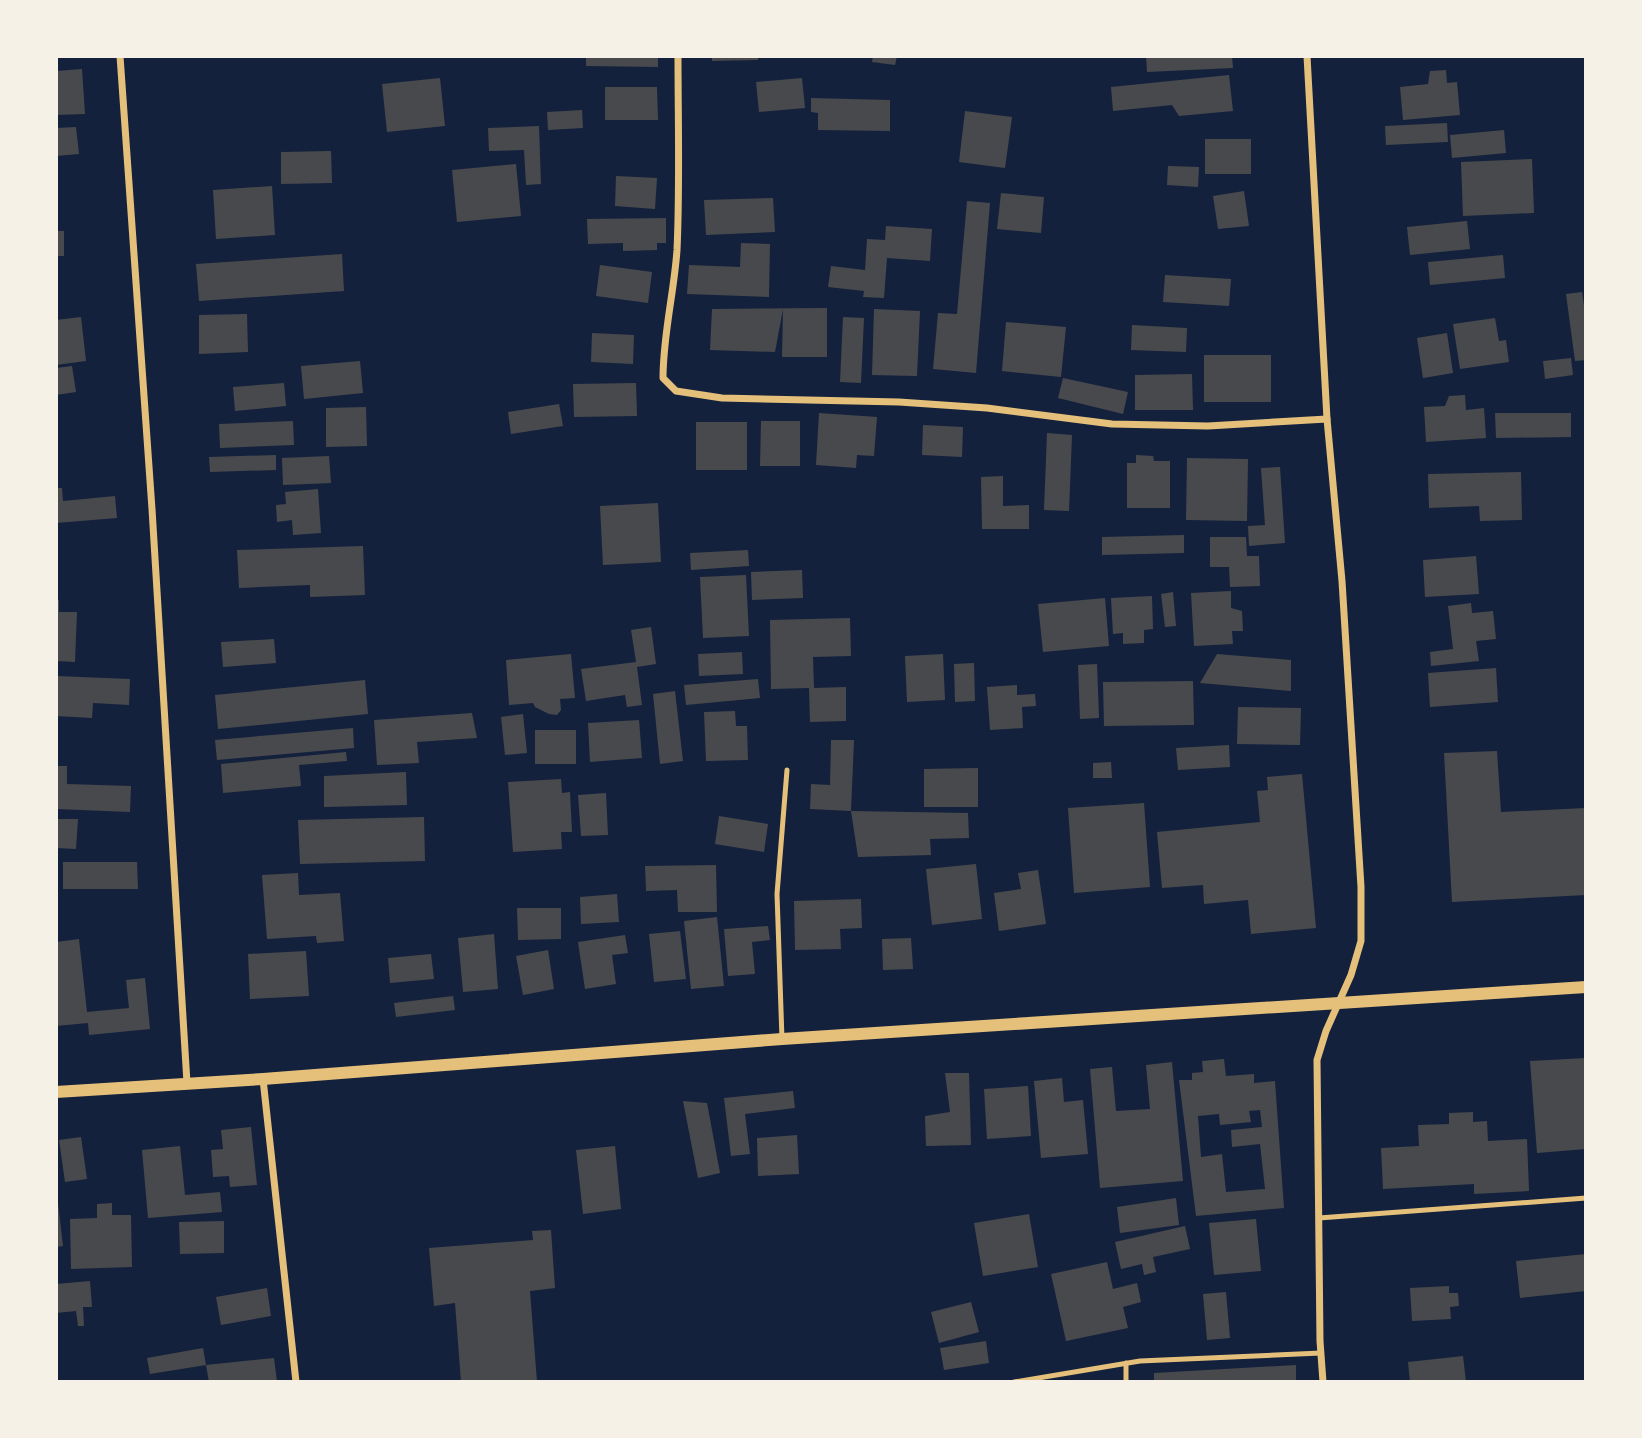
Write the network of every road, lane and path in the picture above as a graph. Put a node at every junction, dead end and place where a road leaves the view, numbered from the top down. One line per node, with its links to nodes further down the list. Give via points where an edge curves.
1 (121, 56): 10 (street)
2 (678, 56): 4 (street, via 677,250 663,358 663,378 676,391 722,398 987,408 1112,424 1208,426)
3 (1307, 56): 4 (street)
4 (1327, 419): 7 (street, via 1361,887 1361,941)
5 (787, 770): 8 (lane, via 777,894)
6 (1586, 986): 7 (street)
7 (1339, 1004): 8 (street); 13 (street, via 1317,1060)
8 (782, 1039): 9 (street)
9 (263, 1079): 10 (street); 16 (street)
10 (187, 1083): 11 (street)
11 (56, 1092)
12 (1586, 1198): 13 (lane)
13 (1320, 1218): 14 (street)
14 (1321, 1353): 15 (lane); 19 (street)
15 (1126, 1363): 17 (lane); 18 (lane)
16 (296, 1382)
17 (1014, 1382)
18 (1126, 1382)
19 (1323, 1382)

